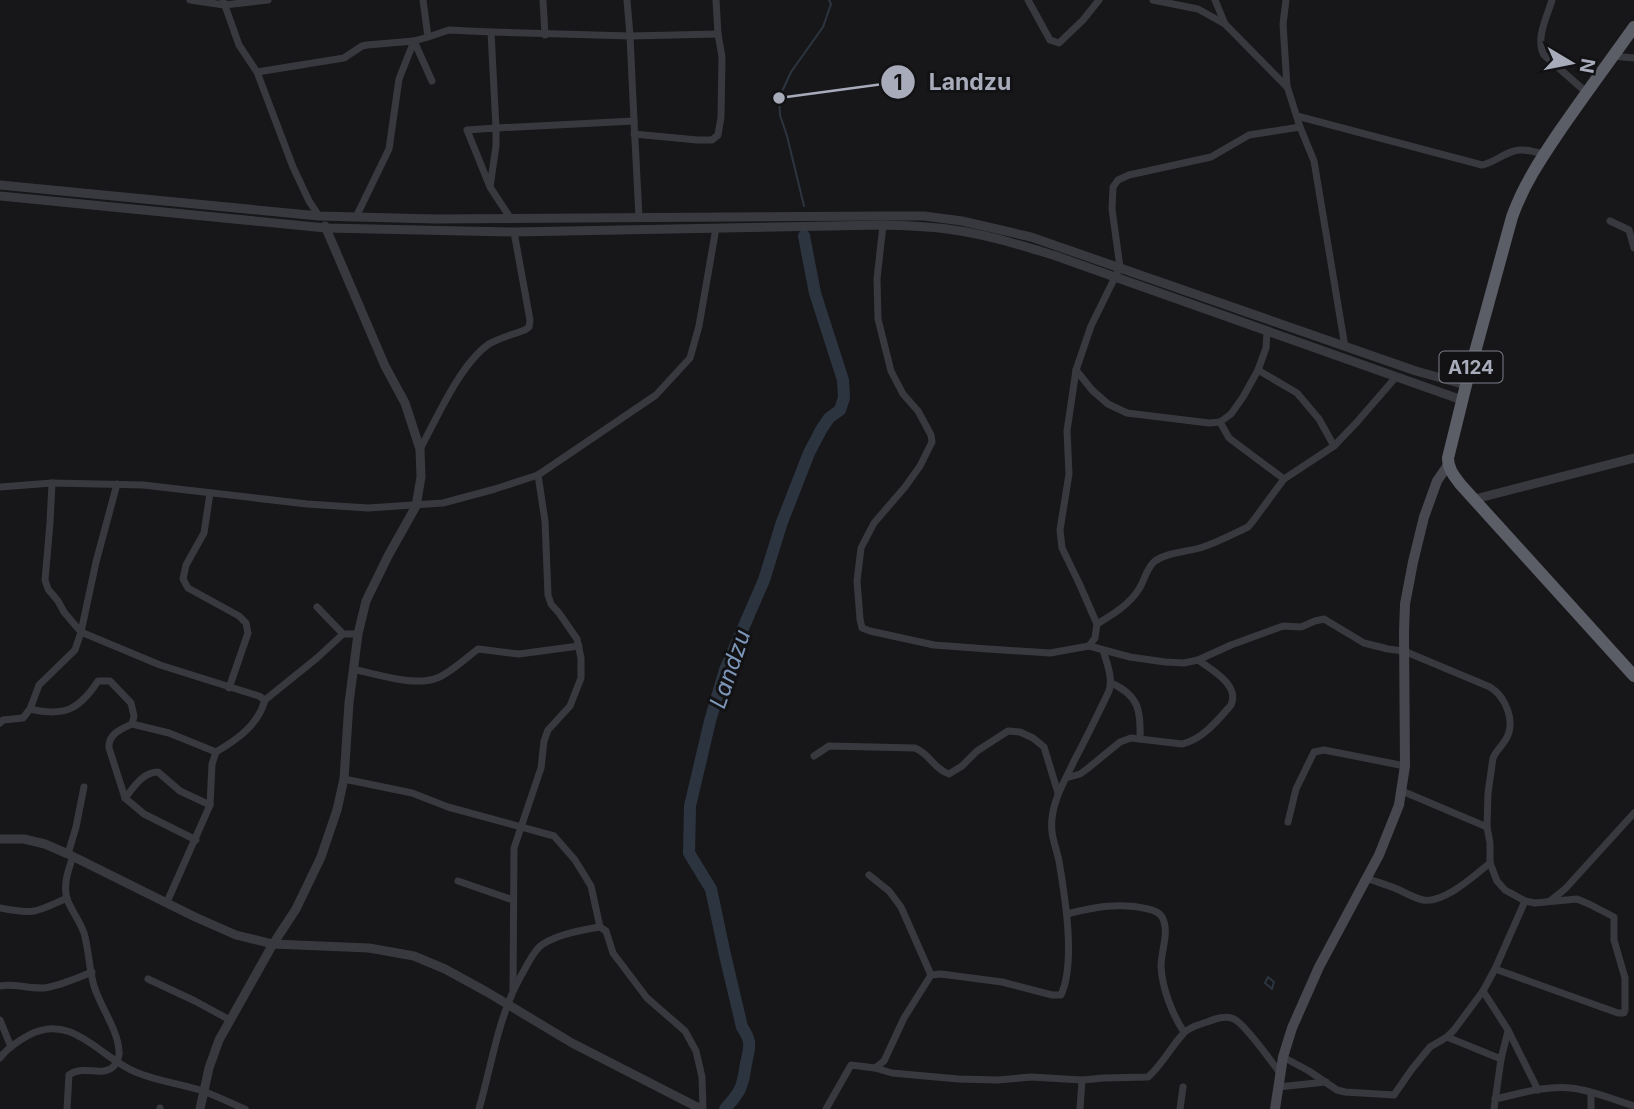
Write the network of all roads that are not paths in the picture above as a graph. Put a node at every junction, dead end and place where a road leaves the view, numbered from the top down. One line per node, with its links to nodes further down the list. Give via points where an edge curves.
1 (190, 0): 13 (street)
2 (268, 0): 13 (street)
3 (423, 0): 20 (street)
4 (543, 0): 18 (street)
5 (627, 0): 19 (street)
6 (716, 0): 17 (street)
7 (1028, 0): 8 (street, via 1050,40 1059,43)
8 (1099, 0)
9 (1153, 0): 14 (street, via 1198,9)
10 (1215, 0): 14 (street)
11 (1286, 0): 26 (street)
12 (1552, 0): 27 (street, via 1540,47)
13 (224, 3): 24 (street, via 239,45)
14 (1225, 24): 26 (street)
15 (1634, 27): 22 (highway, A124)
16 (491, 32): 18 (street); 20 (street, via 449,30); 31 (street)
17 (718, 33): 19 (street); 32 (street, via 722,57 718,135 697,140)
18 (545, 35): 19 (street)
19 (630, 36): 29 (street)
20 (428, 37): 21 (street)
21 (414, 41): 24 (street, via 366,45 344,58); 25 (street); 38 (street, via 400,79 388,149)
22 (1613, 57): 23 (street); 27 (highway, A124)
23 (1634, 58)
24 (257, 72): 37 (street, via 293,167)
25 (432, 81)
26 (1287, 86): 28 (street)
27 (1587, 92): 33 (highway, A124)
28 (1297, 116): 30 (street); 33 (street, via 1482,165 1514,151)
29 (634, 121): 31 (street); 32 (street)
30 (1300, 127): 47 (street, via 1249,135 1211,158 1118,180 1112,187 1112,209); 50 (street, via 1314,161)
31 (496, 128): 35 (street); 35 (street, via 467,130)
32 (634, 134): 39 (street)
33 (1544, 155): 54 (highway, A124, via 1512,217)
34 (0, 185): 37 (street)
35 (490, 187): 40 (street)
36 (0, 196): 43 (street)
37 (318, 216): 38 (street); 43 (street)
38 (356, 217): 40 (street)
39 (639, 217): 40 (street); 47 (street, via 925,216 1006,230)
40 (511, 219)
41 (1609, 220): 46 (street, via 1629,230)
42 (883, 225): 44 (street); 48 (street, via 954,230 1009,241); 75 (street, via 878,319 891,371 932,442 861,548 857,582 862,628 956,647 1050,653)
43 (326, 228): 45 (street); 58 (street, via 405,403)
44 (716, 228): 45 (street); 61 (street, via 690,358 656,396)
45 (514, 232): 58 (street, via 529,327 490,344 474,358)
46 (1634, 248)
47 (1120, 267): 48 (street); 50 (street)
48 (1116, 278): 49 (street); 51 (street, via 1091,326)
49 (1267, 332): 52 (street); 53 (street)
50 (1346, 346): 54 (street)
51 (1076, 370): 56 (street, via 1091,390 1127,413); 70 (street, via 1060,530 1062,548)
52 (1258, 370): 56 (street, via 1231,414); 57 (street, via 1297,393)
53 (1396, 377): 55 (street); 57 (street)
54 (1466, 385): 55 (highway, A124)
55 (1462, 400): 60 (highway, A124)
56 (1220, 422): 62 (street, via 1228,438)
57 (1334, 446): 62 (street)
58 (420, 449): 68 (street)
59 (1634, 458): 67 (street)
60 (1448, 465): 67 (highway); 77 (main road, via 1428,505 1413,562 1405,604)
61 (538, 475): 68 (street, via 443,503); 74 (street, via 548,595)
62 (1284, 479): 70 (street, via 1248,527 1153,563 1131,599)
63 (52, 483): 64 (street); 65 (street); 71 (street, via 45,580)
64 (117, 484): 66 (street); 71 (street)
65 (0, 487)
66 (210, 493): 68 (street, via 368,508); 82 (street, via 204,533 183,579 188,588 246,622 248,633)
67 (1475, 499): 80 (highway)
68 (416, 506): 73 (street, via 366,601)
69 (317, 607): 72 (street)
70 (1097, 624): 75 (street, via 1096,638)
71 (81, 632): 82 (street); 84 (street, via 75,650 39,685)
72 (343, 634): 73 (street); 83 (street)
73 (358, 634): 79 (street)
74 (579, 646): 79 (street, via 519,654 478,649 428,681); 100 (street, via 581,678 570,706 548,730 541,768)
75 (1089, 646): 76 (street)
76 (1103, 650): 78 (street, via 1165,662); 81 (street)
77 (1404, 651): 78 (street, via 1364,643 1324,619 1301,627 1283,626); 90 (main road); 101 (street, via 1490,687 1502,697 1510,728 1493,758)
78 (1198, 660): 87 (street, via 1228,683 1234,692 1231,705 1189,742)
79 (353, 670): 92 (street)
80 (1634, 676)
81 (1111, 683): 87 (street, via 1137,705); 91 (street)
82 (229, 688): 83 (street)
83 (265, 700): 88 (street, via 246,731)
84 (30, 709): 85 (street, via 23,718); 86 (street, via 61,712 76,705 98,681 110,681 131,703)
85 (0, 723)
86 (132, 724): 88 (street); 96 (street, via 108,742)
87 (1140, 739): 91 (street, via 1126,738 1080,774)
88 (216, 752): 97 (street)
89 (814, 756): 95 (street, via 829,746 915,748 949,774 1008,731 1020,732 1044,747)
90 (1405, 766): 94 (main road); 99 (street, via 1314,752 1296,789)
91 (1066, 778): 95 (street)
92 (344, 779): 100 (street, via 412,793); 117 (street, via 321,857)
93 (84, 787): 104 (street)
94 (1402, 791): 101 (street); 107 (main road, via 1392,826)
95 (1058, 793): 115 (street, via 1051,832)
96 (125, 798): 97 (street, via 141,779 158,772 180,791); 103 (street, via 144,814)
97 (210, 805): 103 (street)
98 (1634, 813): 112 (street, via 1566,889)
99 (1288, 822)
100 (521, 826): 110 (street, via 514,848); 116 (street, via 554,836 575,860 591,886)
101 (1488, 827): 105 (street)
102 (0, 839): 104 (street, via 23,839)
103 (196, 840): 113 (street)
104 (71, 855): 109 (street); 113 (street)
105 (1490, 863): 107 (street, via 1458,888 1430,900); 111 (street, via 1504,890)
106 (869, 874): 120 (street, via 901,907)
107 (1366, 878): 132 (main road, via 1313,978)
108 (458, 881): 110 (street)
109 (67, 898): 114 (street, via 32,913); 119 (street, via 83,931)
110 (513, 900): 123 (street)
111 (1525, 901): 112 (street); 118 (street)
112 (1549, 901): 118 (street, via 1577,899 1615,919 1614,940 1625,978 1624,1013)
113 (167, 902): 117 (street, via 236,935)
114 (0, 908)
115 (1067, 914): 120 (street, via 1069,963 1060,995 1003,982); 129 (street, via 1110,905 1135,906 1162,917 1161,969)
116 (600, 927): 123 (street, via 541,944); 151 (street, via 606,931 613,953 647,998 685,1031 702,1077)
117 (273, 944): 125 (street, via 369,947 414,956); 127 (street)
118 (1495, 969): 124 (street)
119 (92, 972): 122 (street, via 47,988); 135 (street, via 120,1052)
120 (932, 975): 136 (street, via 884,1061)
121 (148, 979): 127 (street)
122 (0, 986)
123 (513, 990): 125 (street)
124 (1483, 991): 128 (street); 130 (street)
125 (507, 1005): 150 (street); 151 (street, via 572,1044)
126 (0, 1020): 131 (street)
127 (230, 1020): 143 (street)
128 (1508, 1030): 134 (street); 142 (street)
129 (1184, 1032): 137 (street, via 1226,1017 1234,1019); 138 (street, via 1148,1077)
130 (1447, 1037): 134 (street); 139 (street, via 1430,1047 1394,1095 1346,1092)
131 (11, 1046): 133 (street); 135 (street, via 37,1031 62,1029 90,1041)
132 (1283, 1057): 137 (main road); 139 (street)
133 (0, 1058)
134 (1501, 1059): 145 (street)
135 (117, 1063): 143 (street); 147 (street, via 105,1071 72,1072 67,1080)
136 (875, 1068): 138 (street, via 958,1079); 152 (street, via 851,1065)
137 (1280, 1073): 141 (main road)
138 (1082, 1080): 153 (street)
139 (1326, 1082): 141 (street)
140 (1183, 1087): 154 (street)
141 (1278, 1087): 155 (main road)
142 (1538, 1090): 144 (street, via 1563,1087); 145 (street)
143 (204, 1091): 148 (street); 149 (street)
144 (1591, 1093): 146 (street); 157 (street)
145 (1495, 1099): 156 (street)
146 (1634, 1106)
147 (68, 1109)
148 (200, 1109)
149 (245, 1109)
150 (479, 1109)
151 (702, 1109)
152 (826, 1109)
153 (1080, 1109)
154 (1180, 1109)
155 (1275, 1109)
156 (1494, 1109)
157 (1591, 1109)

